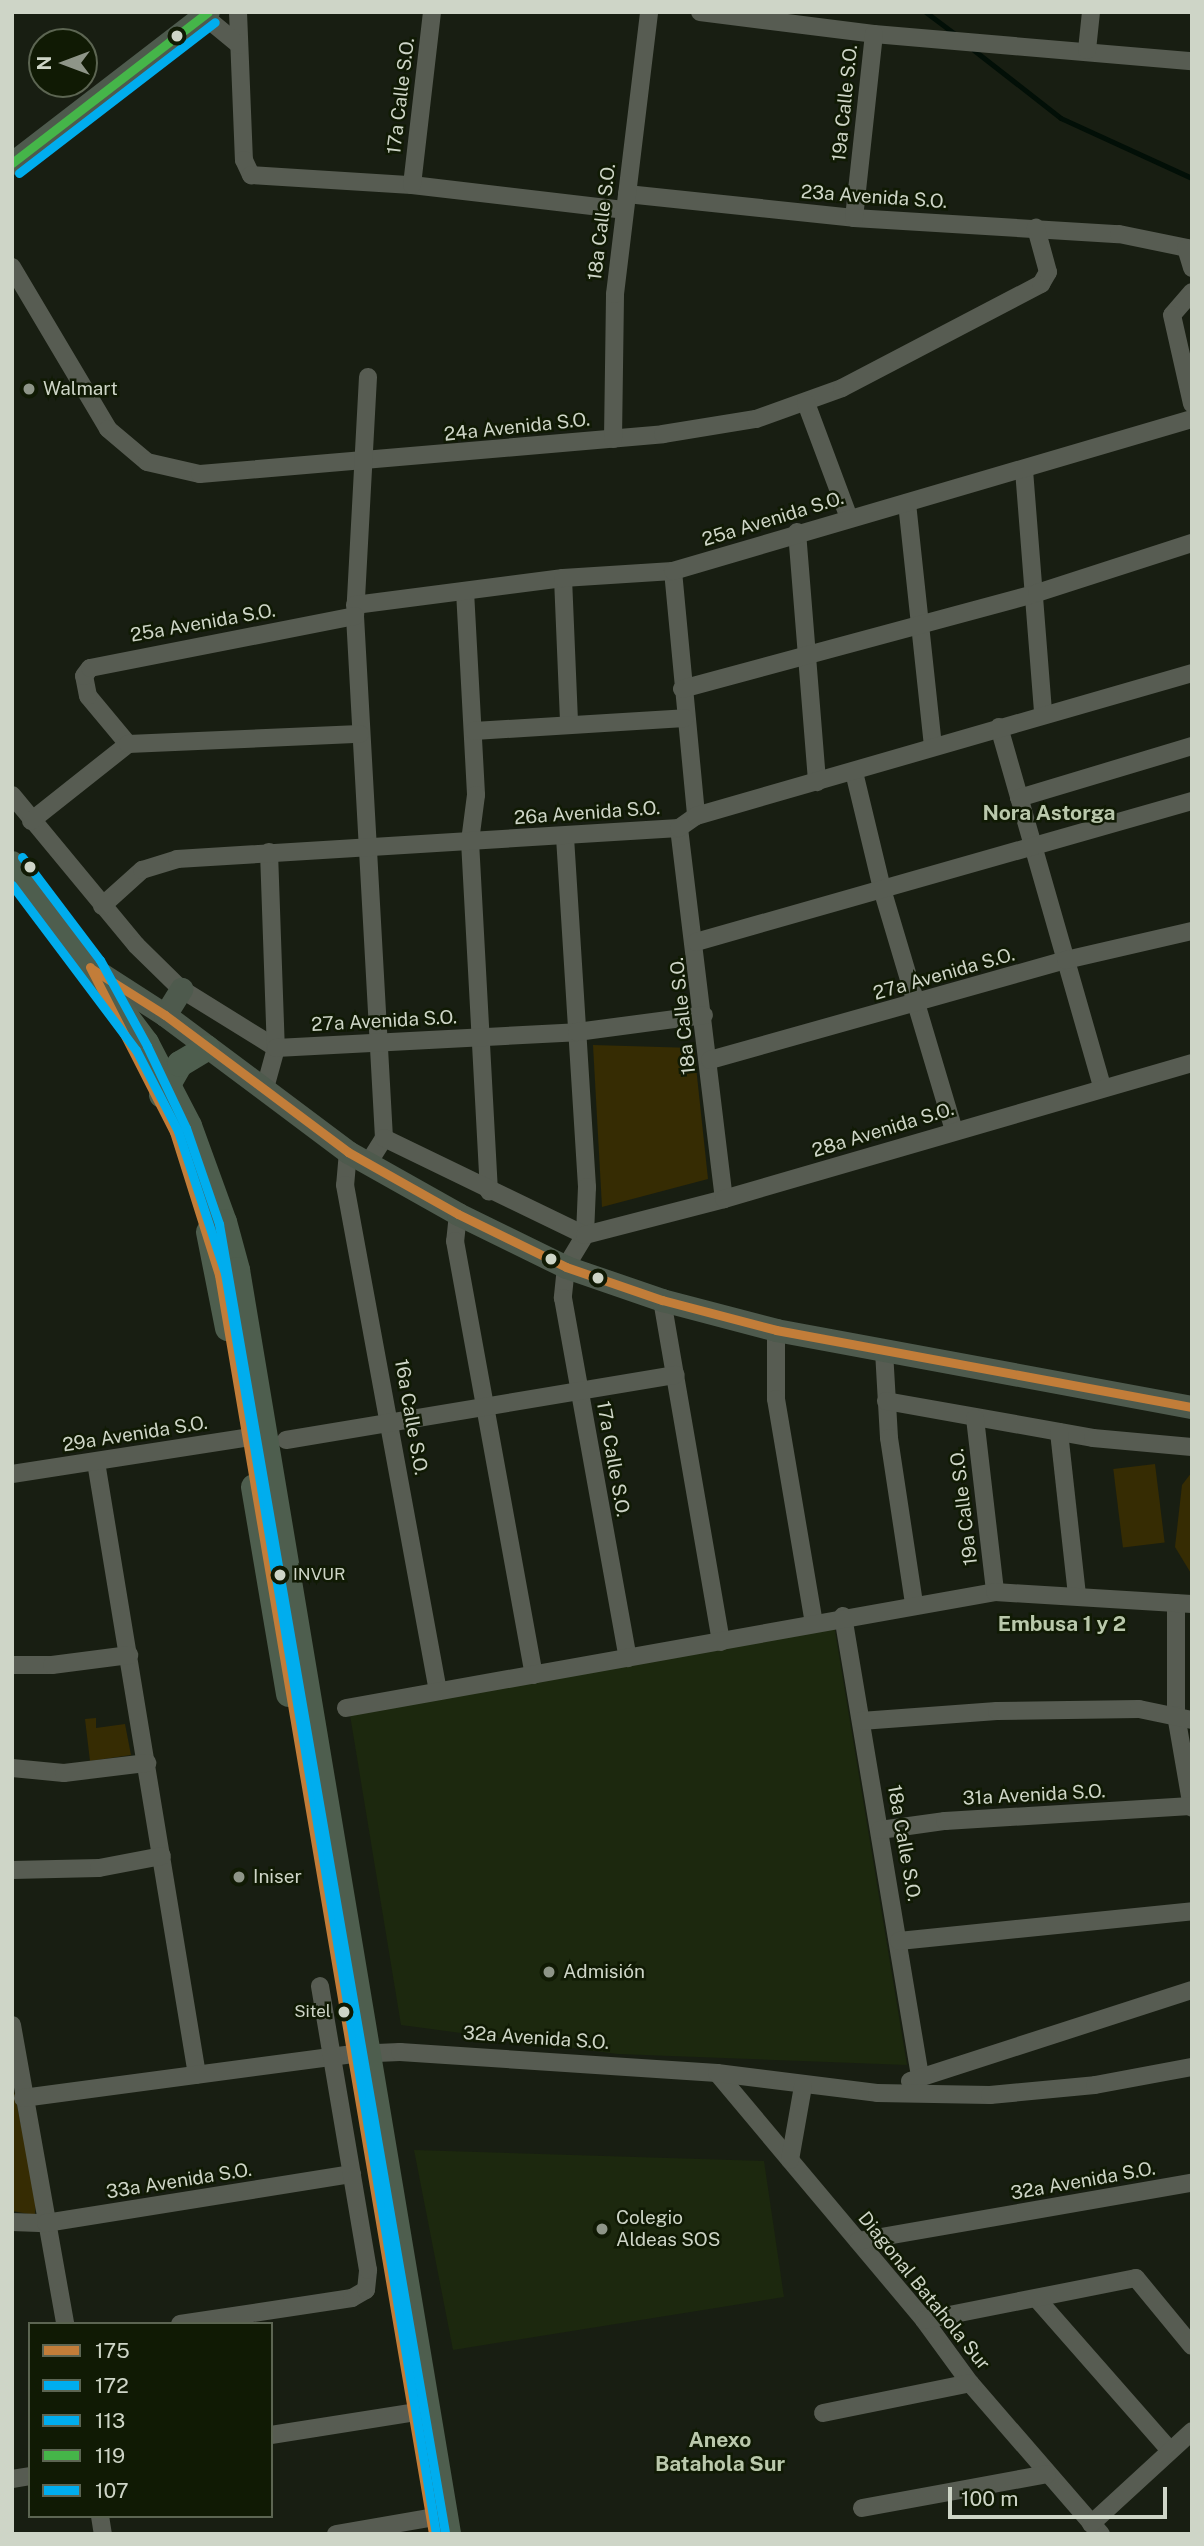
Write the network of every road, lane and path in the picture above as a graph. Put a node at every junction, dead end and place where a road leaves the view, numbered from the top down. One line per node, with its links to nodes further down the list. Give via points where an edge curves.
1 (238, 12): 8 (street)
2 (432, 12): 12 (street, 17a Calle S.O.)
3 (649, 12): 13 (street, 18a Calle S.O.)
4 (699, 12): 7 (street)
5 (1091, 12): 9 (street)
6 (206, 14): 8 (street); 11 (main road)
7 (874, 34): 9 (street); 14 (street, 19a Calle S.O.)
8 (239, 45): 12 (street, 23a Avenida S.O., via 244,160 251,175)
9 (1087, 50): 10 (street)
10 (1192, 61)
11 (12, 163)
12 (412, 185): 13 (street, 23a Avenida S.O.)
13 (625, 202): 14 (street, 23a Avenida S.O.); 24 (street, 18a Calle S.O., via 615,294)
14 (853, 218): 15 (street, 23a Avenida S.O.)
15 (1036, 228): 16 (street, 23a Avenida S.O., via 1118,234); 21 (street, 24a Avenida S.O., via 1048,272 1041,284)
16 (1189, 248): 18 (street)
17 (12, 267): 25 (street, 24a Avenida S.O., via 108,429 147,462 200,474)
18 (1192, 268)
19 (1192, 292): 22 (street, via 1172,315)
20 (368, 377): 25 (street)
21 (806, 403): 24 (street, 24a Avenida S.O., via 756,419); 28 (street)
22 (1192, 404)
23 (1192, 419): 26 (street, 25a Avenida S.O.)
24 (613, 439): 25 (street, 24a Avenida S.O.)
25 (362, 463): 35 (street)
26 (1024, 470): 27 (street, 25a Avenida S.O.); 34 (street)
27 (907, 503): 28 (street, 25a Avenida S.O.); 36 (street)
28 (849, 518): 29 (street, 25a Avenida S.O.)
29 (797, 532): 31 (street, 25a Avenida S.O.); 37 (street)
30 (1192, 543): 34 (street)
31 (673, 571): 32 (street, 25a Avenida S.O.); 39 (street)
32 (563, 578): 33 (street, 25a Avenida S.O.); 42 (street)
33 (465, 591): 35 (street, 25a Avenida S.O.); 44 (street)
34 (1037, 593): 36 (street); 40 (street)
35 (355, 611): 45 (street); 46 (street, 25a Avenida S.O., via 100,663 84,676 84,686)
36 (920, 623): 37 (street); 47 (street)
37 (806, 654): 39 (street); 50 (street)
38 (1192, 673): 40 (street, 26a Avenida S.O.)
39 (682, 688): 41 (street)
40 (1043, 714): 43 (street, 26a Avenida S.O.)
41 (685, 718): 42 (street); 54 (street)
42 (569, 724): 44 (street)
43 (999, 727): 47 (street, 26a Avenida S.O.); 52 (street)
44 (474, 731): 58 (street, via 476,794)
45 (360, 734): 46 (street); 60 (street)
46 (128, 744): 55 (street)
47 (933, 745): 49 (street, 26a Avenida S.O.)
48 (1192, 746): 52 (street)
49 (854, 772): 50 (street, 26a Avenida S.O.); 63 (street)
50 (817, 782): 54 (street, 26a Avenida S.O.)
51 (12, 796): 55 (street)
52 (1019, 798): 59 (street)
53 (1192, 801): 59 (street)
54 (696, 816): 56 (street, 26a Avenida S.O.)
55 (31, 821): 64 (street)
56 (679, 828): 57 (street, 26a Avenida S.O.); 66 (street, 18a Calle S.O.)
57 (565, 837): 58 (street, 26a Avenida S.O.); 73 (street)
58 (470, 841): 60 (street, 26a Avenida S.O.); 74 (street)
59 (1032, 844): 63 (street); 67 (street)
60 (368, 846): 61 (street, 26a Avenida S.O.); 75 (street)
61 (269, 852): 64 (street, 26a Avenida S.O., via 159,863 142,870); 77 (street)
62 (12, 864): 68 (highway)
63 (882, 889): 66 (street); 70 (street)
64 (102, 906): 69 (street)
65 (1192, 931): 67 (street, 27a Avenida S.O.)
66 (696, 942): 72 (street, 18a Calle S.O.)
67 (1066, 960): 70 (street, 27a Avenida S.O.); 80 (street)
68 (90, 967): 71 (main road); 82 (highway)
69 (181, 989): 71 (main road); 77 (street)
70 (915, 1005): 78 (street, 27a Avenida S.O.); 83 (street)
71 (165, 1015): 76 (main road)
72 (704, 1015): 73 (street, 27a Avenida S.O.); 78 (street, 18a Calle S.O.)
73 (577, 1032): 74 (street, 27a Avenida S.O.); 90 (street, via 587,1187)
74 (481, 1035): 75 (street, 27a Avenida S.O.); 87 (street)
75 (380, 1043): 77 (street, 27a Avenida S.O.); 84 (street)
76 (207, 1048): 81 (main road); 82 (highway, via 180,1063)
77 (276, 1048): 81 (street)
78 (710, 1060): 88 (street, 18a Calle S.O.)
79 (1192, 1063): 80 (street, 28a Avenida S.O.)
80 (1102, 1086): 83 (street, 28a Avenida S.O.)
81 (265, 1088): 85 (main road)
82 (164, 1090): 103 (highway)
83 (954, 1131): 88 (street, 28a Avenida S.O.)
84 (384, 1138): 86 (street); 87 (street)
85 (348, 1152): 86 (main road); 101 (street, 16a Calle S.O., via 345,1185)
86 (368, 1164): 89 (main road)
87 (489, 1191): 90 (street)
88 (724, 1199): 90 (street, 28a Avenida S.O.)
89 (458, 1214): 91 (main road); 98 (street, via 455,1241)
90 (585, 1235): 91 (street)
91 (566, 1267): 92 (main road); 96 (street, 17a Calle S.O., via 563,1298)
92 (662, 1300): 93 (main road); 95 (street)
93 (776, 1330): 94 (main road); 112 (street, via 776,1399)
94 (884, 1351): 97 (street); 99 (main road)
95 (676, 1376): 96 (street, 29a Avenida S.O.); 113 (street)
96 (580, 1394): 98 (street, 29a Avenida S.O.); 115 (street, 17a Calle S.O.)
97 (886, 1401): 100 (street); 109 (street)
98 (485, 1407): 101 (street, 29a Avenida S.O.); 117 (street)
99 (1192, 1407)
100 (975, 1418): 102 (street); 107 (street, 19a Calle S.O.)
101 (391, 1422): 103 (street, 29a Avenida S.O.); 118 (street, 16a Calle S.O.)
102 (1059, 1432): 104 (street); 108 (street)
103 (266, 1438): 105 (street, 29a Avenida S.O.); 133 (highway)
104 (1192, 1447)
105 (96, 1462): 106 (street, 29a Avenida S.O.); 114 (street)
106 (12, 1474)
107 (995, 1592): 108 (street); 109 (street)
108 (1077, 1596): 110 (street)
109 (914, 1603): 111 (street)
110 (1184, 1603): 120 (street)
111 (843, 1616): 112 (street); 121 (street, 18a Calle S.O.)
112 (814, 1624): 113 (street)
113 (722, 1642): 115 (street)
114 (129, 1655): 116 (street); 122 (street)
115 (628, 1658): 117 (street)
116 (12, 1665)
117 (534, 1675): 118 (street)
118 (438, 1691): 119 (street)
119 (346, 1708)
120 (1184, 1718): 121 (street, via 1139,1709 997,1711); 124 (street)
121 (861, 1721): 125 (street, 18a Calle S.O.)
122 (147, 1763): 123 (street, via 64,1773); 126 (street)
123 (12, 1768)
124 (1191, 1807): 125 (street, 31a Avenida S.O., via 945,1821)
125 (880, 1830): 129 (street, 18a Calle S.O.)
126 (162, 1856): 127 (street, via 99,1868); 136 (street)
127 (12, 1870)
128 (1192, 1911): 129 (street)
129 (899, 1941): 137 (street, 18a Calle S.O.)
130 (320, 1986): 133 (street)
131 (1192, 1990): 137 (street)
132 (13, 2036): 140 (street)
133 (351, 2054): 135 (street, 32a Avenida S.O., via 463,2053); 136 (street, 32a Avenida S.O.); 142 (street); 154 (highway)
134 (1192, 2067): 139 (street, 32a Avenida S.O., via 1095,2084 990,2095)
135 (717, 2073): 138 (street, 32a Avenida S.O.); 141 (street, Diagonal Batahola Sur)
136 (197, 2076): 140 (street, 32a Avenida S.O.)
137 (920, 2078): 139 (street)
138 (803, 2086): 139 (street, 32a Avenida S.O.); 141 (street)
139 (877, 2093)
140 (23, 2098): 145 (street)
141 (790, 2160): 146 (street, Diagonal Batahola Sur)
142 (352, 2174): 145 (street, 33a Avenida S.O.); 150 (street, via 368,2270 366,2290 352,2298)
143 (1192, 2183): 146 (street, 32a Avenida S.O.)
144 (12, 2222): 145 (street, 33a Avenida S.O.)
145 (46, 2223): 149 (street)
146 (858, 2241): 148 (street, Diagonal Batahola Sur)
147 (1037, 2299): 148 (street); 151 (street, via 1136,2278); 158 (street)
148 (924, 2320): 153 (street, Diagonal Batahola Sur)
149 (65, 2322)
150 (193, 2322)
151 (1185, 2323): 152 (street)
152 (1192, 2346)
153 (970, 2383): 155 (street); 159 (street, Diagonal Batahola Sur)
154 (420, 2411): 157 (street); 161 (highway)
155 (823, 2413)
156 (1192, 2431): 158 (street)
157 (273, 2435)
158 (1169, 2449): 162 (street)
159 (1047, 2473): 160 (street); 162 (street, Diagonal Batahola Sur)
160 (862, 2508)
161 (437, 2529): 163 (street)
162 (1096, 2529)
163 (336, 2534)

